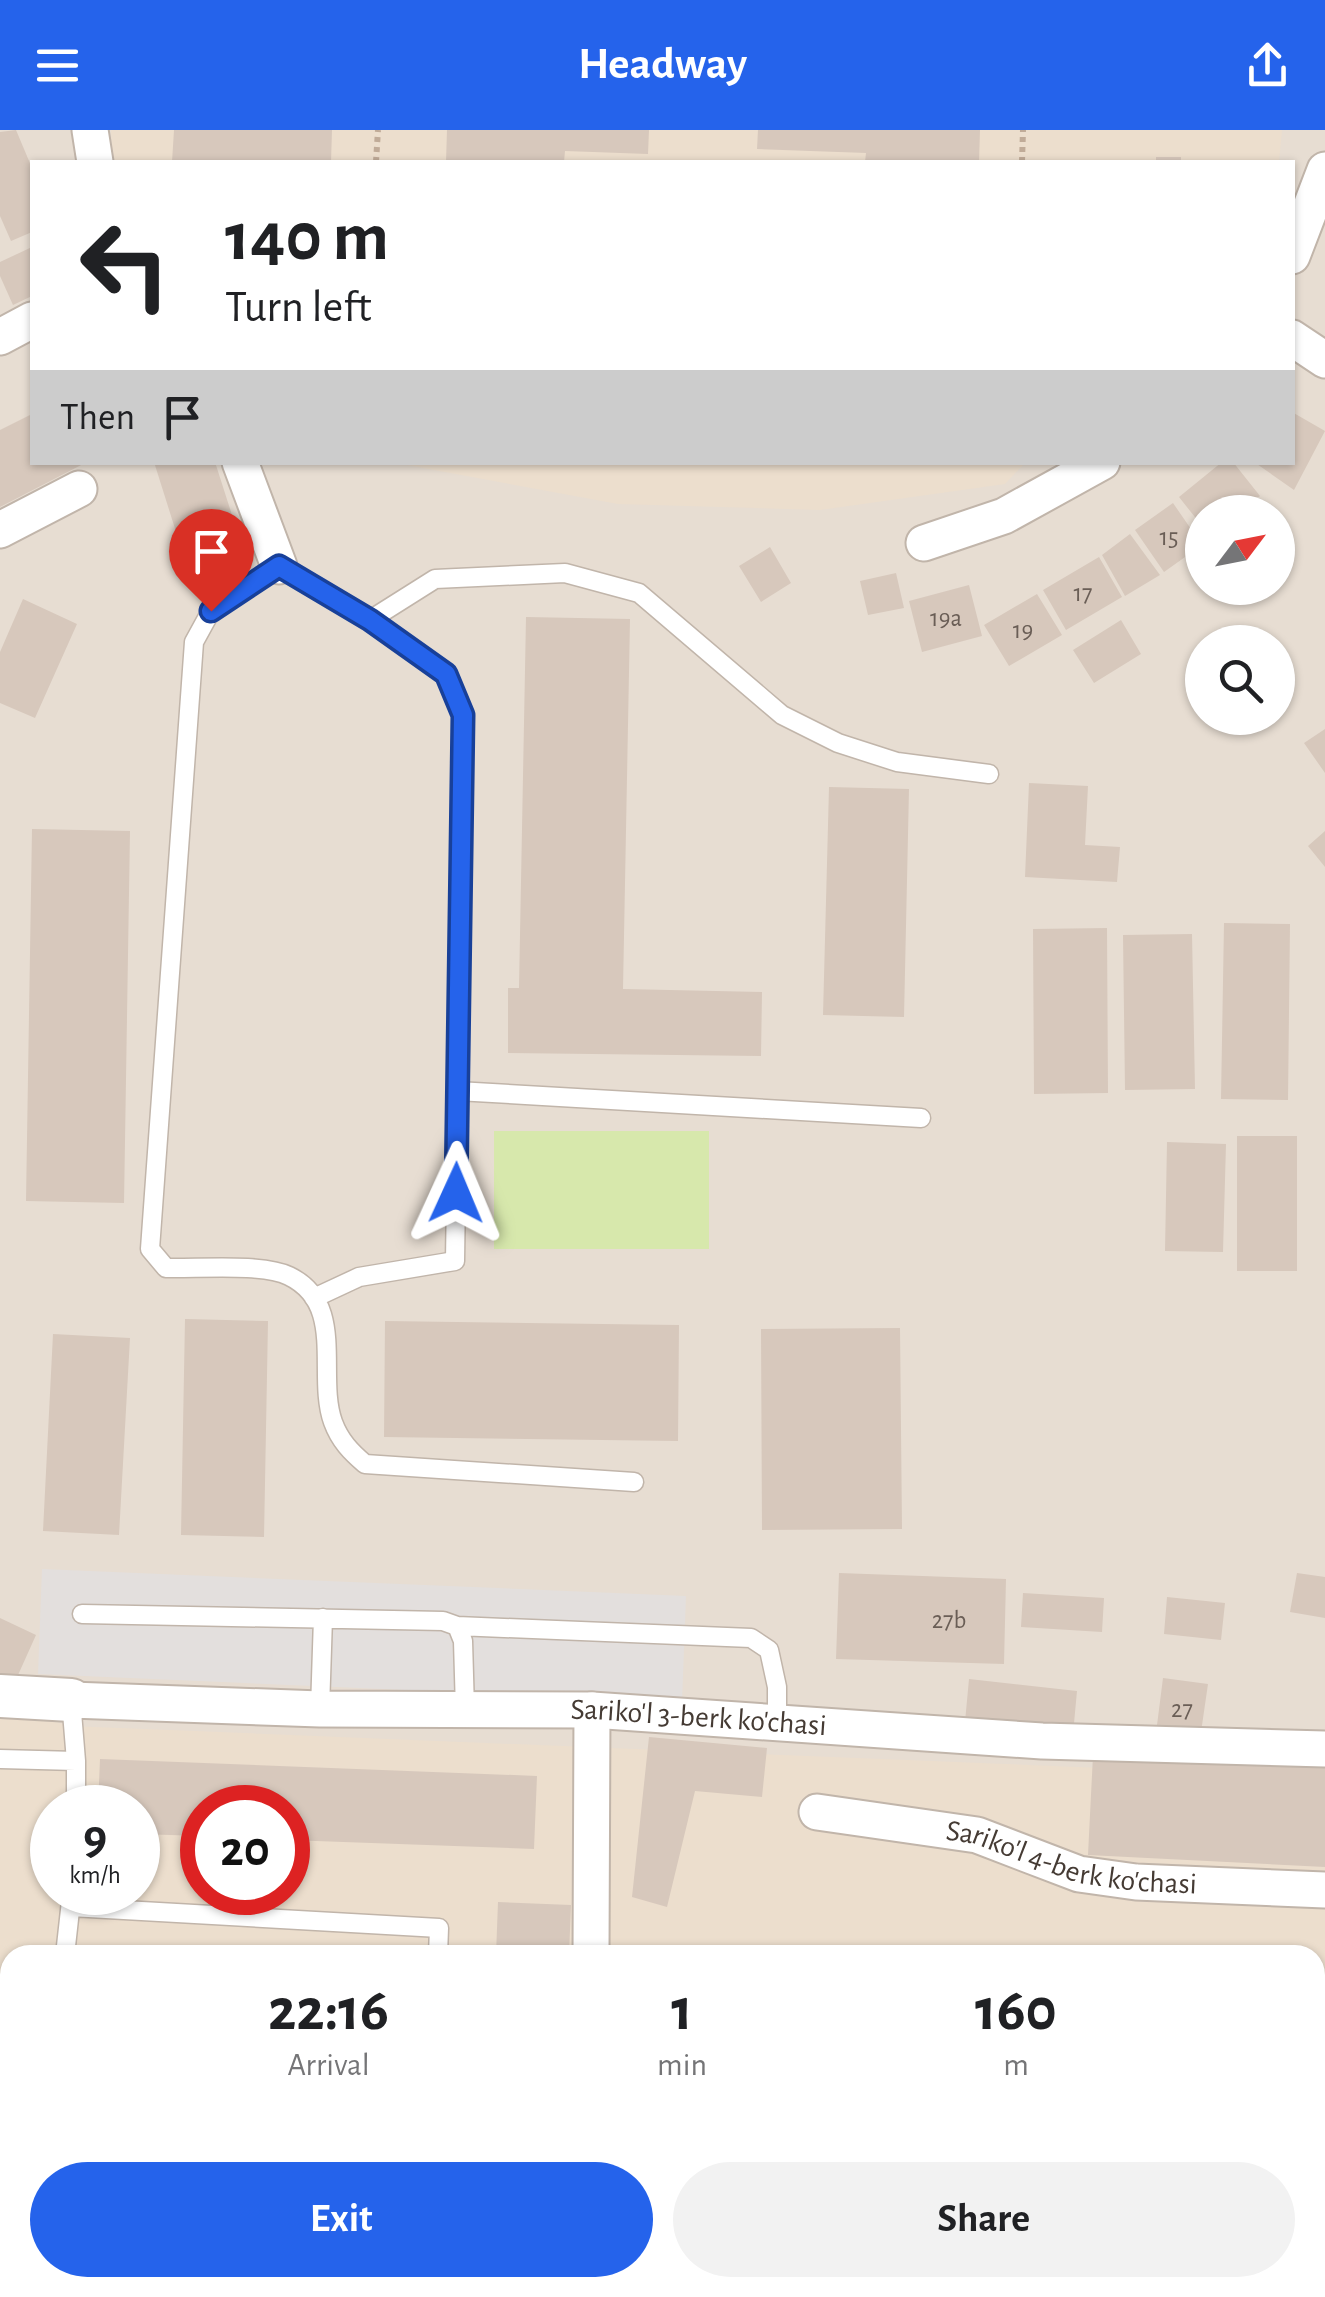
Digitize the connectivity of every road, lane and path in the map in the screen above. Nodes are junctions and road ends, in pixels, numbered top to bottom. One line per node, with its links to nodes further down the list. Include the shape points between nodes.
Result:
1 (90, 130): 4 (street)
2 (378, 130): 5 (path)
3 (1022, 130): 6 (path)
4 (95, 160)
5 (376, 160)
6 (1022, 160)
7 (1325, 170): 8 (street)
8 (1295, 248)
9 (30, 321): 10 (street)
10 (0, 338)
11 (1295, 340): 12 (street)
12 (1325, 360)
13 (241, 465): 18 (street)
14 (1097, 465): 17 (street, via 1004,516)
15 (79, 489): 16 (street)
16 (0, 530)
17 (924, 543)
18 (279, 566): 19 (lane); 23 (lane, via 211,611 194,642 150,1249 166,1268 288,1275)
19 (370, 620): 20 (lane, via 435,579 565,573 640,594 782,714 838,743 896,762); 21 (lane, via 446,674 463,715)
20 (989, 774)
21 (457, 1091): 22 (lane); 23 (lane, via 455,1262 359,1277)
22 (920, 1118)
23 (314, 1298): 24 (lane, via 326,1328 332,1419 346,1448 366,1464)
24 (634, 1482)
25 (82, 1614): 26 (lane)
26 (324, 1618): 27 (lane); 30 (lane)
27 (457, 1626): 31 (lane); 33 (lane, via 750,1638 769,1650)
28 (0, 1696): 29 (street)
29 (71, 1700): 30 (street, Sariko'l 3-berk ko'chasi); 36 (lane)
30 (320, 1710): 31 (street, Sariko'l 3-berk ko'chasi)
31 (465, 1710): 32 (street, Sariko'l 3-berk ko'chasi)
32 (592, 1710): 33 (street, Sariko'l 3-berk ko'chasi); 44 (street)
33 (777, 1724): 34 (street, Sariko'l 3-berk ko'chasi)
34 (1325, 1749)
35 (0, 1758): 36 (lane)
36 (76, 1760): 37 (lane)
37 (76, 1785)
38 (817, 1812): 39 (street, Sariko'l 4-berk ko'chasi, via 977,1835 1079,1874)
39 (1325, 1890)
40 (160, 1907): 43 (lane, via 439,1928)
41 (70, 1915): 42 (lane)
42 (66, 1945)
43 (438, 1945)
44 (591, 1945)

